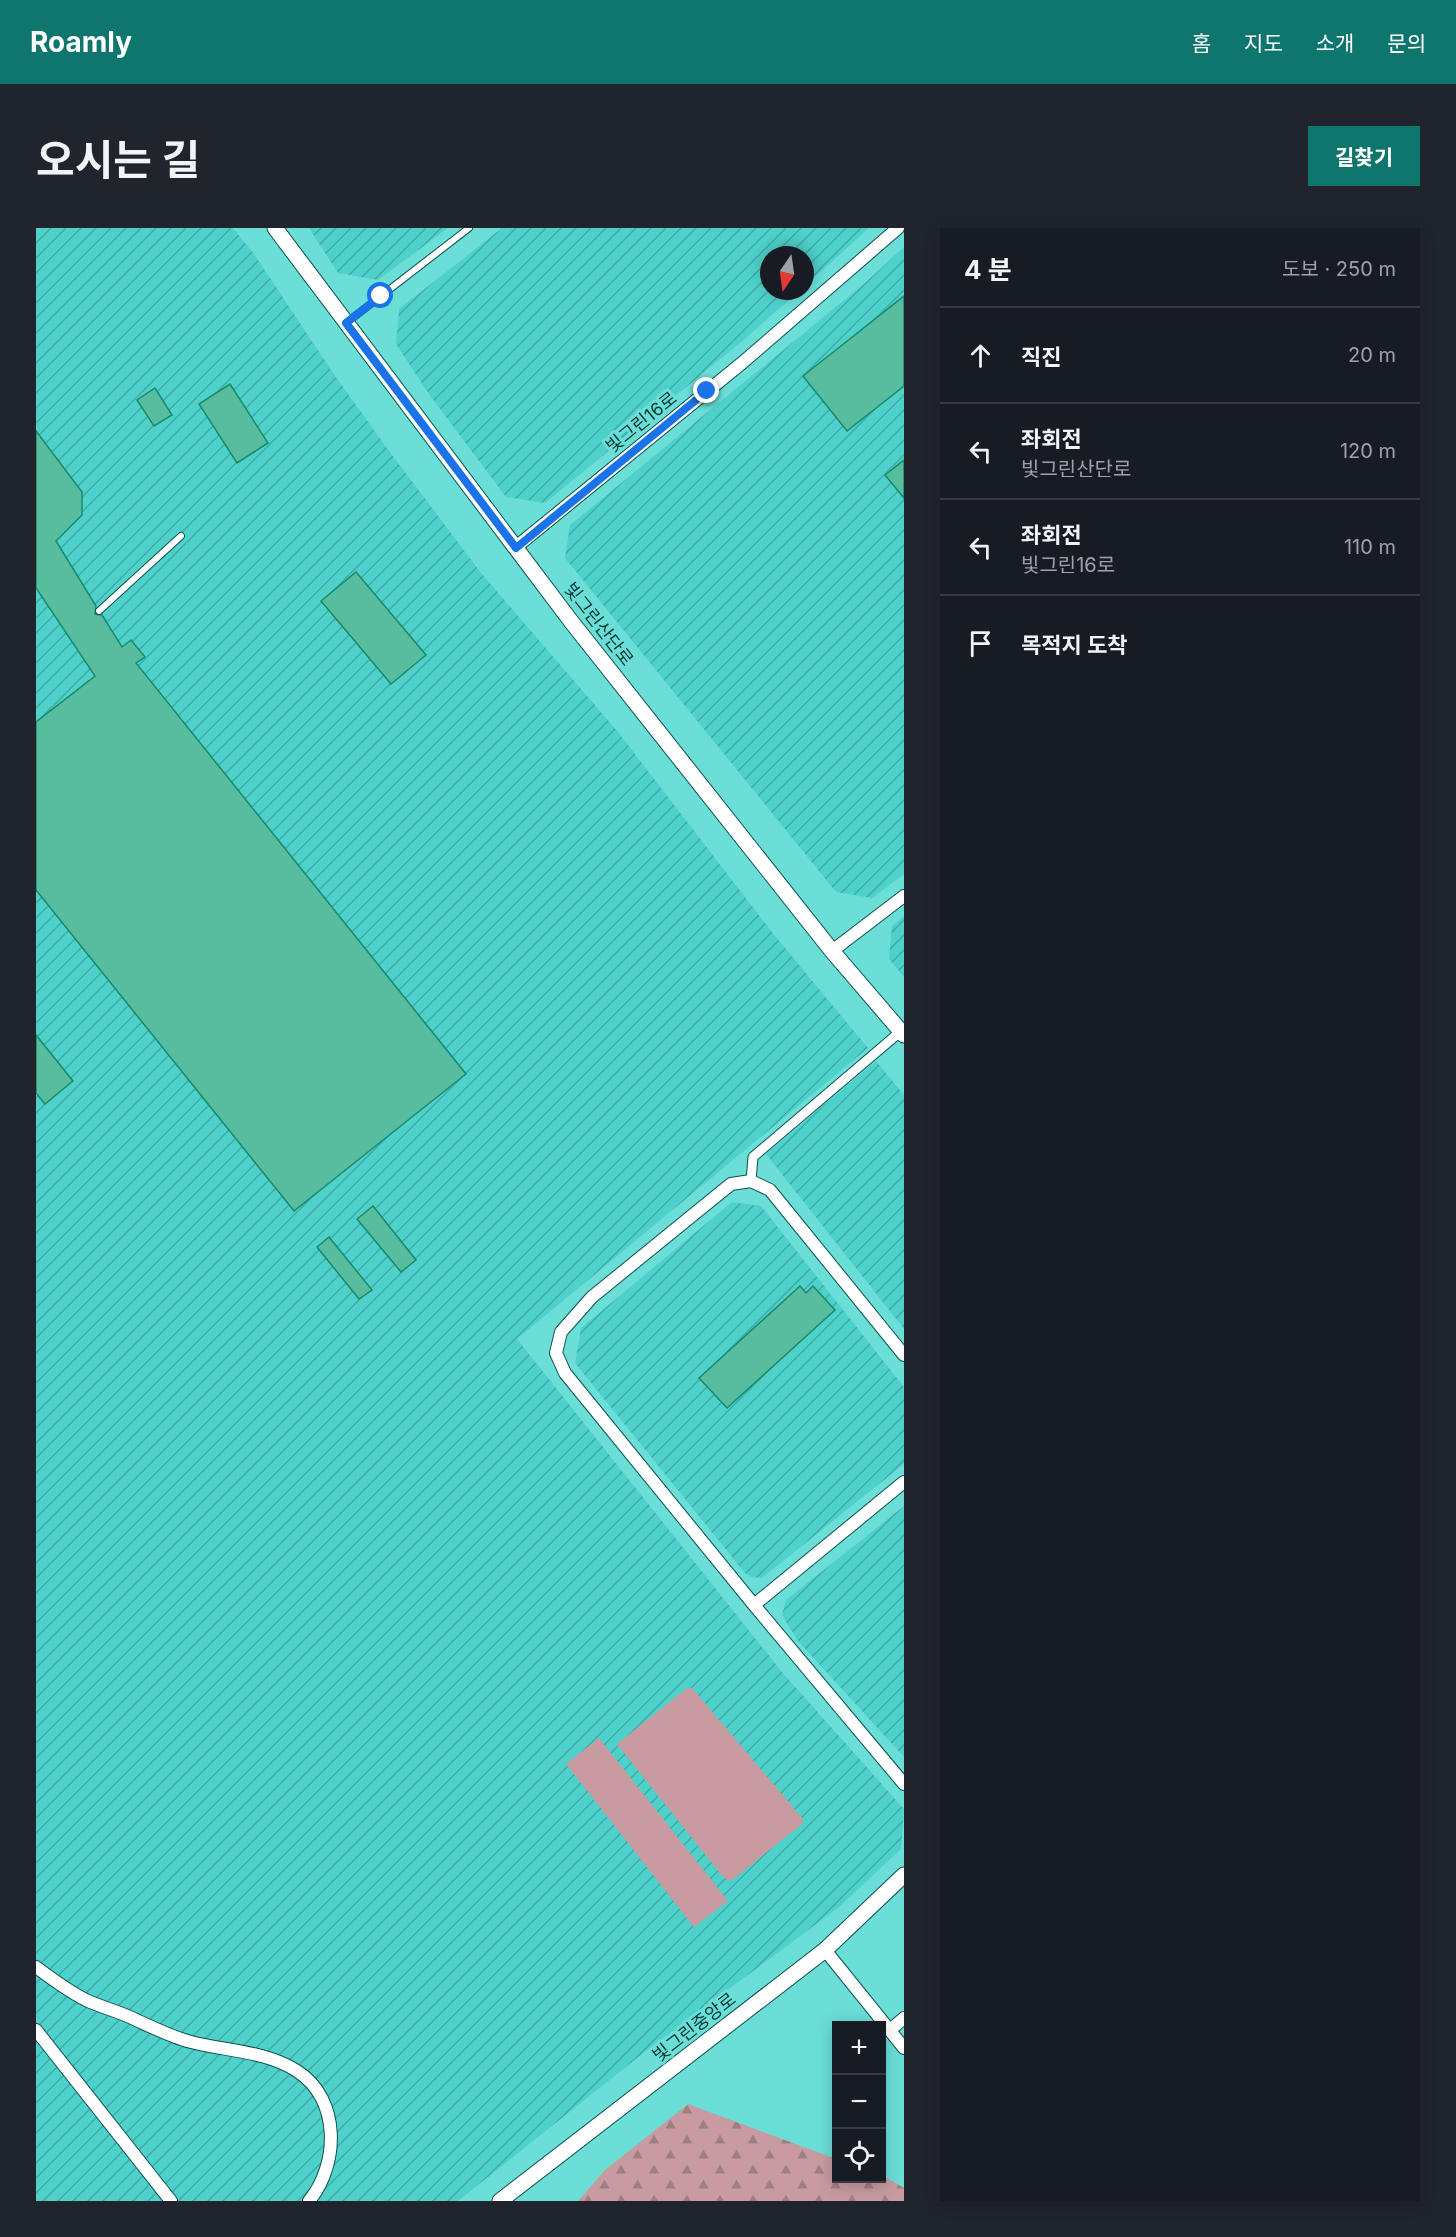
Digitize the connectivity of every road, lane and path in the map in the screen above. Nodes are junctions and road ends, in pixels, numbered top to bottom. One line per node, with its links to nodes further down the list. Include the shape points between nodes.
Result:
1 (275, 228): 4 (street, 빛그린산단로)
2 (469, 228): 4 (lane)
3 (898, 228): 6 (street, 빛그린16로, via 742,363)
4 (346, 323): 6 (street, 빛그린산단로)
5 (181, 536): 7 (lane)
6 (516, 548): 9 (street, 빛그린산단로)
7 (99, 611)
8 (904, 896): 9 (street)
9 (832, 951): 10 (street, 빛그린산단로)
10 (902, 1033): 11 (street, via 753,1156)
11 (751, 1181): 12 (street, via 770,1190); 14 (street, via 731,1184 592,1297 561,1332 556,1353 565,1373)
12 (904, 1355)
13 (904, 1482): 14 (street)
14 (753, 1605): 15 (street)
15 (904, 1784)
16 (904, 1875): 17 (street, 빛그린중앙로)
17 (825, 1950): 21 (street); 25 (street, 빛그린중앙로)
18 (36, 1967): 24 (street, via 85,2000 158,2030 191,2042 277,2061 298,2071 318,2094 331,2136 328,2166)
19 (904, 2018): 21 (street)
20 (36, 2030): 23 (street)
21 (890, 2030): 22 (street)
22 (904, 2048)
23 (171, 2201)
24 (309, 2201)
25 (500, 2201)

